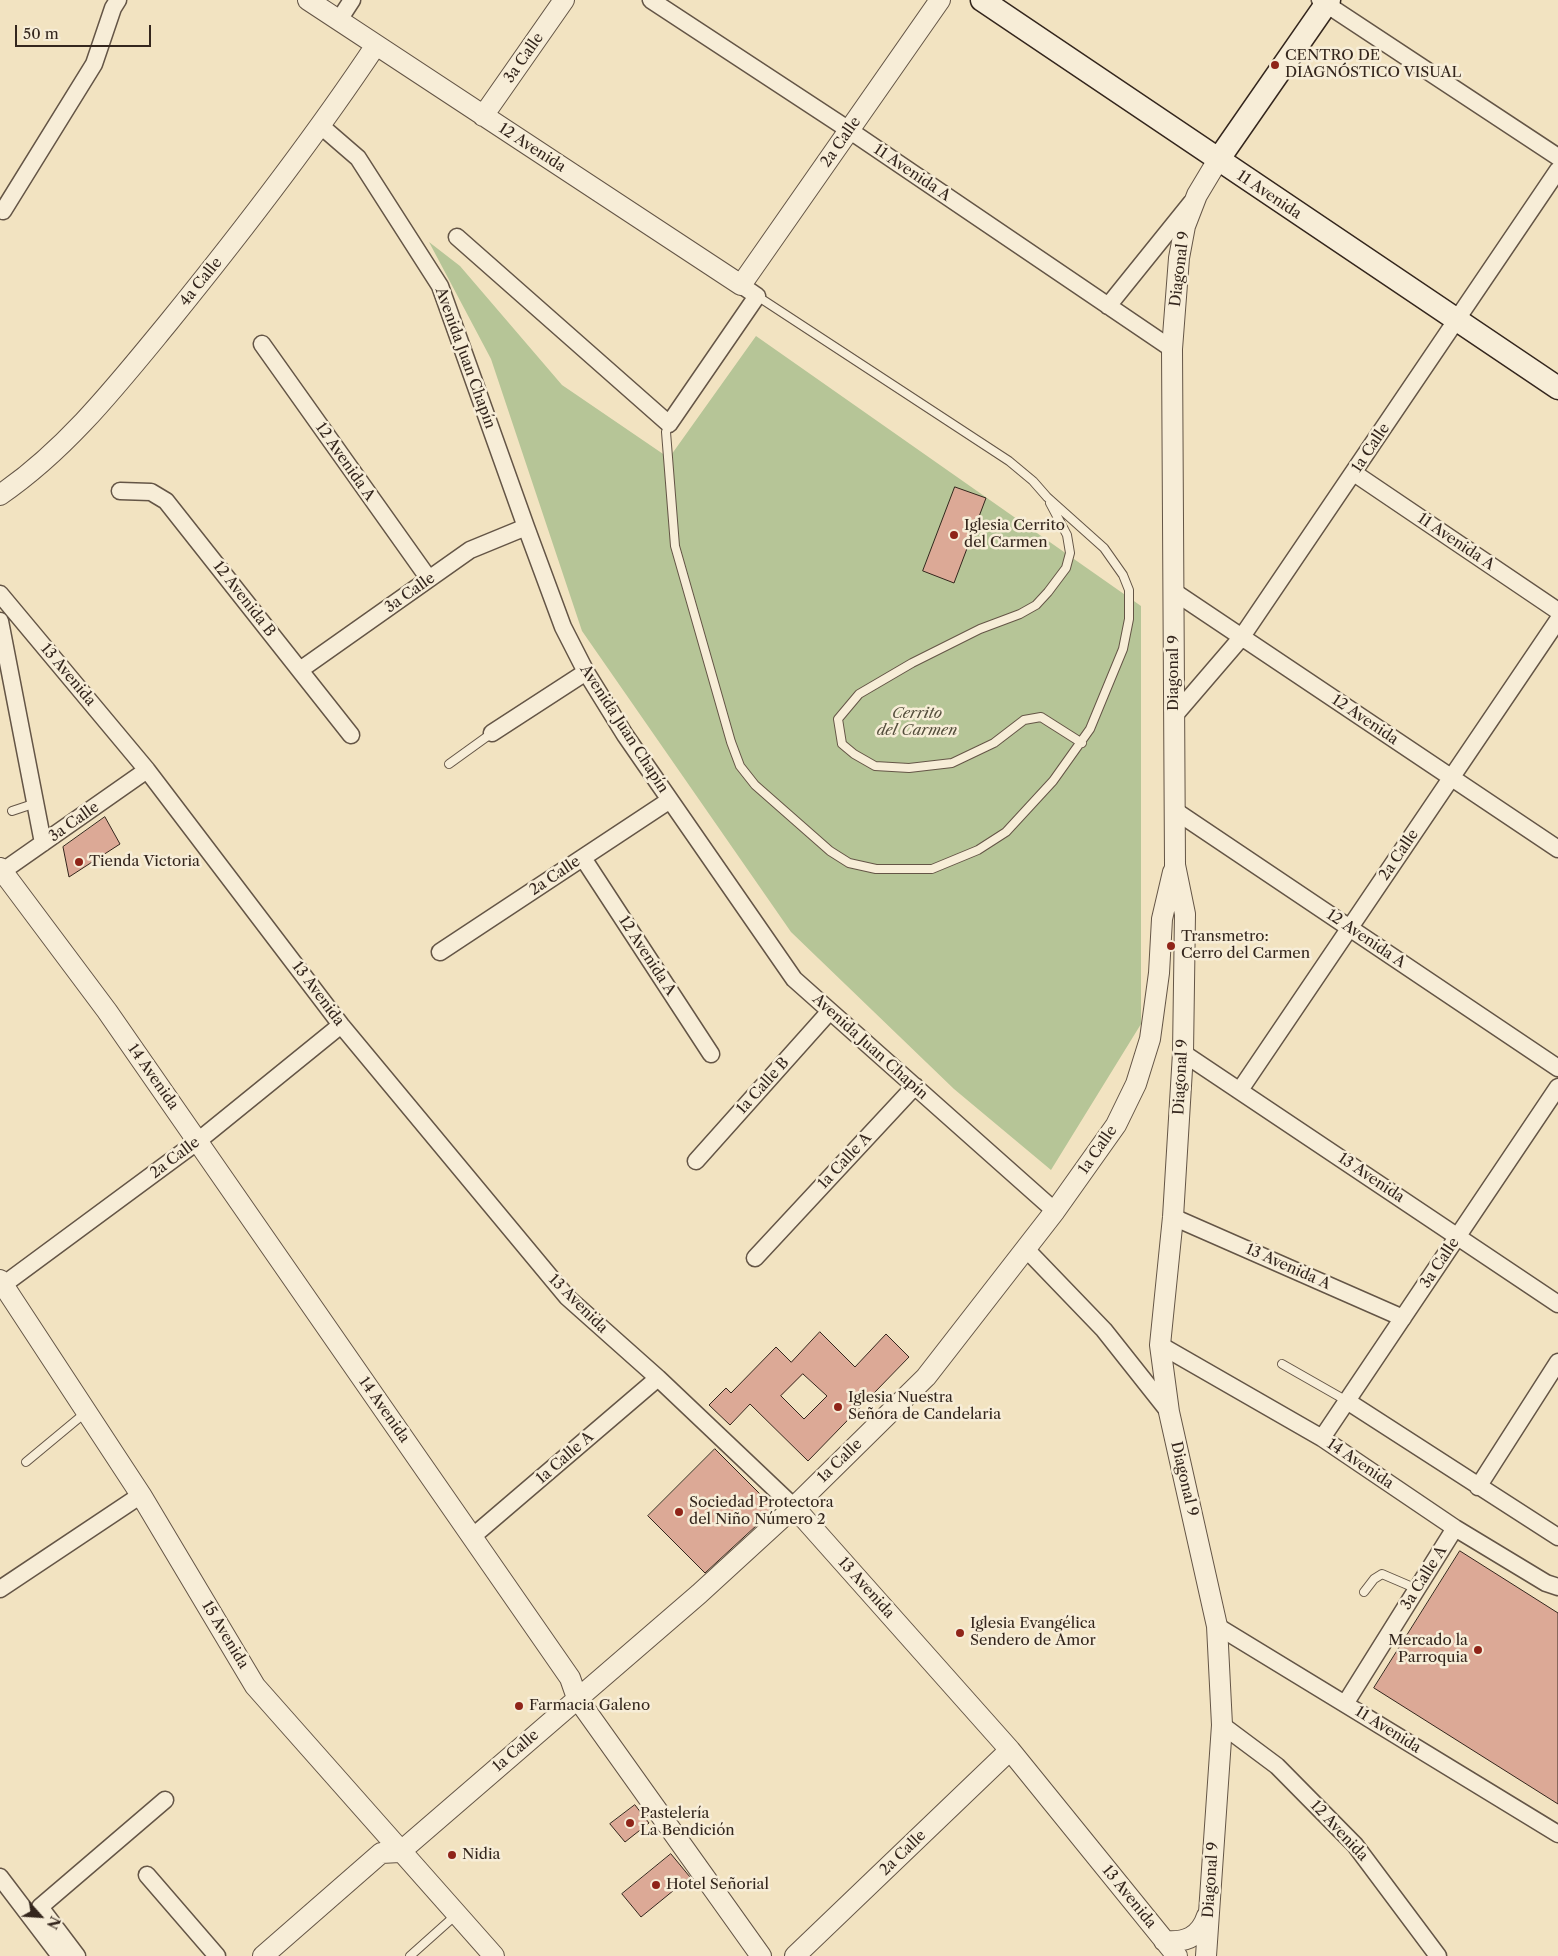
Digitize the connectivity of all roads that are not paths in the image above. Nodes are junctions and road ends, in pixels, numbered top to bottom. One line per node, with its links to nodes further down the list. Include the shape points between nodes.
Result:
1 (118, 0): 18 (street, via 94,64)
2 (308, 0): 9 (street, 12 Avenida)
3 (352, 0): 9 (street)
4 (564, 0): 11 (street, 3a Calle)
5 (650, 0): 13 (street, 11 Avenida A)
6 (940, 0): 13 (street, 2a Calle)
7 (982, 0): 15 (main road, 11 Avenida)
8 (1325, 1): 14 (street); 15 (main road)
9 (339, 20): 10 (street, 12 Avenida)
10 (376, 45): 11 (street, 12 Avenida); 12 (street, 4a Calle)
11 (483, 116): 20 (street, 12 Avenida)
12 (321, 126): 29 (street, 4a Calle, via 206,277 112,391 73,435); 31 (street, Avenida Juan Chapín, via 358,158 440,286)
13 (849, 130): 20 (street, 2a Calle); 21 (street, 11 Avenida A)
14 (1558, 157)
15 (1218, 160): 17 (street); 22 (main road, 11 Avenida)
16 (1558, 170): 22 (street, 1a Calle)
17 (1197, 195): 21 (street); 24 (street, Diagonal 9, via 1185,226 1179,258)
18 (3, 211)
19 (457, 237): 26 (street)
20 (749, 290): 26 (street, 2a Calle); 30 (lane, via 1009,461)
21 (1108, 306): 24 (street, 11 Avenida A)
22 (1457, 320): 25 (main road, 11 Avenida); 27 (street, 1a Calle)
23 (262, 344): 32 (street, 12 Avenida A)
24 (1172, 349): 33 (street, Diagonal 9)
25 (1558, 388)
26 (668, 424): 44 (lane, via 675,546 740,766 755,785 830,851 849,863 876,869 932,870 969,854 1006,832 1053,781)
27 (1354, 473): 35 (street, 11 Avenida A); 38 (street, 1a Calle)
28 (120, 492): 39 (street, 12 Avenida B, via 151,492 166,501)
29 (0, 495)
30 (1046, 497): 44 (lane, via 1104,548 1123,575 1129,590 1129,618 1123,649); 44 (lane, via 1067,535 1070,553 1066,568 1036,605 912,663 859,694 838,719 842,744 875,766 908,768 952,763 994,743 1024,720 1041,717)
31 (526, 527): 32 (street, 3a Calle, via 470,550); 40 (street, Avenida Juan Chapín, via 564,627)
32 (429, 580): 39 (street, 3a Calle)
33 (1173, 591): 38 (street, 12 Avenida); 41 (street, Diagonal 9)
34 (0, 594): 46 (street, 13 Avenida)
35 (1558, 611)
36 (1558, 620): 47 (street, 2a Calle)
37 (0, 621): 49 (street)
38 (1241, 638): 41 (street, 1a Calle); 47 (street, 12 Avenida)
39 (300, 670): 43 (street, 12 Avenida B, via 324,705)
40 (586, 672): 42 (street); 48 (street, Avenida Juan Chapín, via 624,735)
41 (1174, 716): 50 (street, Diagonal 9)
42 (492, 733): 45 (lane)
43 (351, 735)
44 (1082, 743)
45 (448, 764)
46 (147, 770): 52 (street, 3a Calle); 60 (street, 13 Avenida)
47 (1451, 778): 53 (street, 12 Avenida); 57 (street, 2a Calle)
48 (670, 800): 54 (street, 2a Calle); 59 (street, Avenida Juan Chapín, via 794,979)
49 (36, 803): 51 (lane); 52 (street)
50 (1174, 810): 55 (street, Diagonal 9); 57 (street, 12 Avenida A)
51 (12, 811)
52 (43, 843): 56 (street, 3a Calle)
53 (1558, 849)
54 (582, 858): 58 (street, 2a Calle); 62 (street, 12 Avenida A)
55 (1175, 866): 61 (street, Diagonal 9, via 1185,914); 69 (street, 1a Calle, via 1162,919 1150,1039 1136,1084 1116,1125)
56 (1, 871): 67 (street, 14 Avenida, via 107,1011)
57 (1350, 928): 63 (street, 12 Avenida A); 66 (street, 2a Calle)
58 (440, 952)
59 (830, 1011): 64 (street, Avenida Juan Chapín); 68 (street, 1a Calle B)
60 (341, 1025): 67 (street, 2a Calle); 80 (street, 13 Avenida, via 567,1297)
61 (1183, 1053): 66 (street, 13 Avenida); 70 (street, Diagonal 9)
62 (711, 1054)
63 (1558, 1068)
64 (914, 1086): 69 (street, Avenida Juan Chapín); 73 (street, 1a Calle A)
65 (1558, 1087): 71 (street, 3a Calle)
66 (1240, 1090): 71 (street, 13 Avenida)
67 (198, 1141): 74 (street, 2a Calle); 90 (street, 14 Avenida)
68 (696, 1161)
69 (1055, 1211): 72 (street, 1a Calle)
70 (1173, 1217): 76 (street, 13 Avenida A); 77 (street, Diagonal 9)
71 (1458, 1237): 75 (street, 13 Avenida); 76 (street, 3a Calle)
72 (1026, 1249): 83 (street, via 1104,1330); 88 (street, 1a Calle, via 926,1377)
73 (755, 1258)
74 (2, 1283): 82 (street, 15 Avenida)
75 (1558, 1304)
76 (1403, 1318): 81 (street, 3a Calle)
77 (1160, 1345): 83 (street, Diagonal 9); 84 (street, 14 Avenida)
78 (1558, 1362): 86 (street)
79 (1282, 1364): 81 (lane)
80 (658, 1378): 88 (street, 13 Avenida); 90 (street, 1a Calle A)
81 (1347, 1401): 84 (street, 3a Calle); 86 (street)
82 (87, 1412): 85 (lane); 87 (street, 15 Avenida)
83 (1170, 1412): 96 (street, Diagonal 9)
84 (1322, 1438): 89 (street, 14 Avenida)
85 (26, 1462)
86 (1478, 1487): 91 (street)
87 (141, 1495): 94 (street); 103 (street, 15 Avenida, via 255,1686)
88 (794, 1507): 97 (street, 1a Calle, via 699,1594); 100 (street, 13 Avenida)
89 (1455, 1528): 92 (street, 14 Avenida); 93 (street, 3a Calle A)
90 (472, 1537): 97 (street, 14 Avenida, via 570,1678)
91 (1558, 1537)
92 (1558, 1587)
93 (1417, 1589): 95 (lane, via 1382,1574); 98 (street, 3a Calle A)
94 (0, 1590)
95 (1364, 1592)
96 (1217, 1626): 98 (street, 11 Avenida); 99 (street, Diagonal 9)
97 (577, 1698): 103 (street, 1a Calle); 115 (street, 14 Avenida)
98 (1345, 1704): 102 (street, 11 Avenida)
99 (1222, 1725): 106 (street, Diagonal 9); 118 (street, 12 Avenida, via 1277,1766 1355,1845)
100 (1010, 1750): 108 (street, 13 Avenida); 116 (street, 2a Calle)
101 (165, 1800): 110 (street, via 40,1908)
102 (1558, 1834)
103 (400, 1852): 107 (street, 15 Avenida); 112 (street, 1a Calle, via 381,1853)
104 (147, 1875): 111 (street)
105 (3, 1887): 109 (street)
106 (1209, 1908): 108 (street, via 1204,1924 1194,1936); 117 (street, Diagonal 9)
107 (457, 1914): 113 (lane); 114 (street, 15 Avenida)
108 (1171, 1948)
109 (60, 1956)
110 (77, 1956)
111 (217, 1956)
112 (263, 1956)
113 (410, 1956)
114 (494, 1956)
115 (761, 1956)
116 (796, 1956)
117 (1206, 1956)
118 (1438, 1956)

